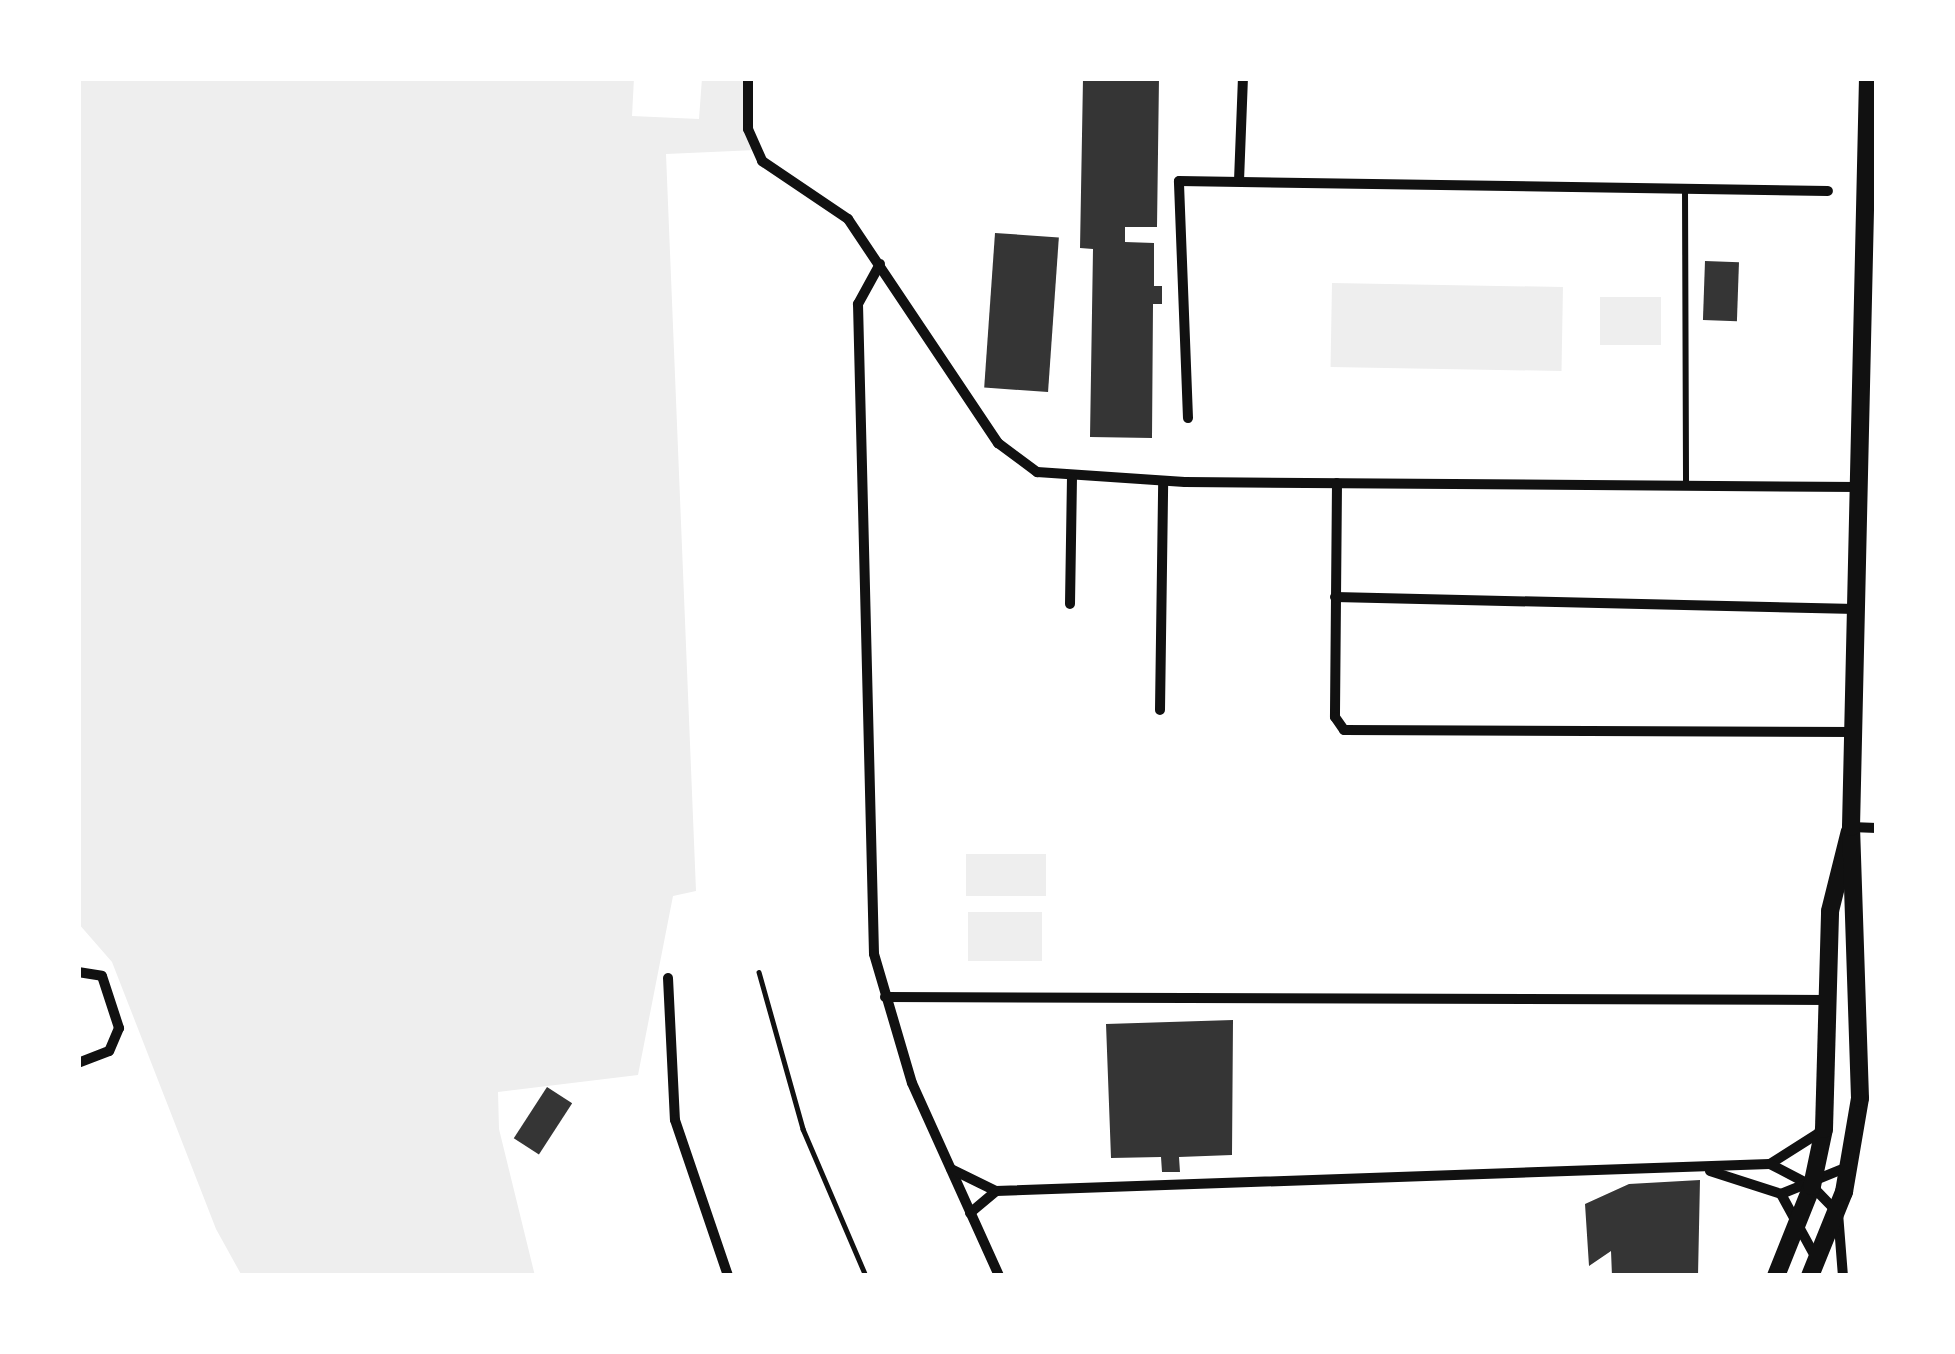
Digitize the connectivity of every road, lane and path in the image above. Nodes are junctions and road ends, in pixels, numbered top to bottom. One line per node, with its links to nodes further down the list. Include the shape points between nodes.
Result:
1 (748, 78): 8 (street, via 748,129 762,161 842,213)
2 (1243, 78): 4 (street)
3 (1868, 78): 7 (main road)
4 (1239, 181): 5 (street); 9 (street, via 1179,181)
5 (1685, 189): 6 (street); 13 (lane)
6 (1828, 191)
7 (1871, 193): 14 (main road)
8 (880, 264): 10 (street, via 998,443 1027,468); 25 (street, via 858,304 874,800 868,842)
9 (1188, 418)
10 (1072, 479): 11 (street); 16 (street)
11 (1163, 481): 12 (street); 18 (street)
12 (1337, 483): 13 (street); 15 (street)
13 (1686, 485): 14 (street)
14 (1859, 487): 17 (main road)
15 (1336, 597): 17 (street); 19 (street, via 1340,728)
16 (1070, 604)
17 (1856, 609): 19 (main road)
18 (1160, 710)
19 (1855, 732): 20 (main road)
20 (1852, 826): 21 (street); 26 (main road, via 1831,896); 30 (main road, via 1862,1023)
21 (1877, 828)
22 (759, 972): 41 (path, via 803,1129)
23 (78, 973): 27 (street, via 102,976 118,1028 109,1051)
24 (668, 978): 40 (street, via 675,1120)
25 (885, 998): 26 (street); 31 (street)
26 (1829, 1000): 28 (main road)
27 (78, 1063)
28 (1825, 1129): 29 (street); 33 (main road)
29 (1770, 1164): 32 (street); 33 (street)
30 (1851, 1166): 33 (street); 36 (main road)
31 (951, 1169): 34 (street); 37 (street)
32 (1707, 1170): 34 (street); 35 (street)
33 (1812, 1186): 35 (street); 36 (street); 38 (main road)
34 (996, 1191): 37 (street)
35 (1781, 1194): 38 (street)
36 (1838, 1213): 39 (main road); 44 (street)
37 (970, 1214): 42 (street)
38 (1801, 1219): 39 (street); 43 (main road)
39 (1815, 1271)
40 (728, 1276)
41 (866, 1276)
42 (999, 1276)
43 (1776, 1276)
44 (1843, 1276)

